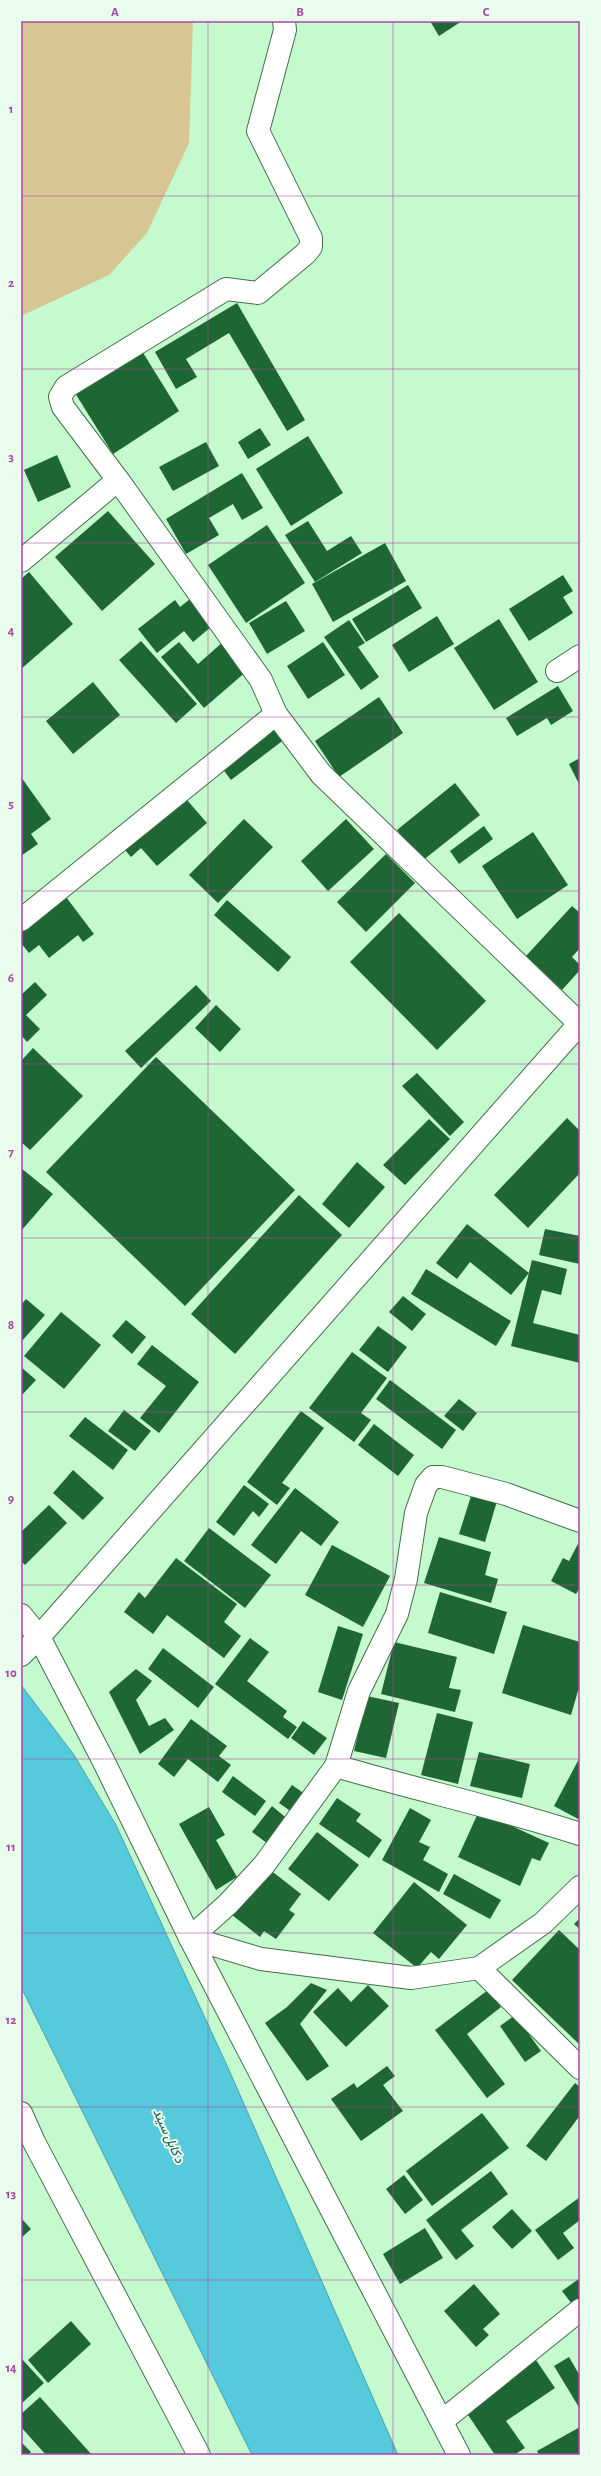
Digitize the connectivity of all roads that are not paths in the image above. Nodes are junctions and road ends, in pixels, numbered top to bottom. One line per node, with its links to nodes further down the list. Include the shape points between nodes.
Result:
1 (284, 21): 2 (street, via 285,30 258,131 311,238 311,247 258,293 226,289 66,387 60,397 63,407)
2 (118, 480): 3 (street); 6 (street, via 261,680)
3 (21, 561)
4 (580, 656): 5 (street)
5 (557, 671)
6 (276, 714): 7 (street); 8 (street, via 321,774)
7 (21, 920)
8 (580, 1023): 11 (street)
9 (580, 1521): 13 (street, via 506,1494 442,1477 433,1477 426,1485 416,1513 406,1579 397,1614 359,1691)
10 (21, 1615): 11 (street)
11 (39, 1637): 12 (street); 16 (street, via 103,1760)
12 (21, 1655)
13 (336, 1766): 14 (street, via 400,1785 526,1816); 16 (street, via 264,1865 228,1904)
14 (580, 1834)
15 (580, 1887): 17 (street, via 543,1923)
16 (190, 1938): 17 (street, via 261,1959 411,1978); 21 (street)
17 (479, 1968): 18 (street)
18 (580, 2068)
19 (21, 2113): 22 (street)
20 (580, 2310): 21 (street)
21 (442, 2421): 23 (street)
22 (199, 2455)
23 (459, 2455)

